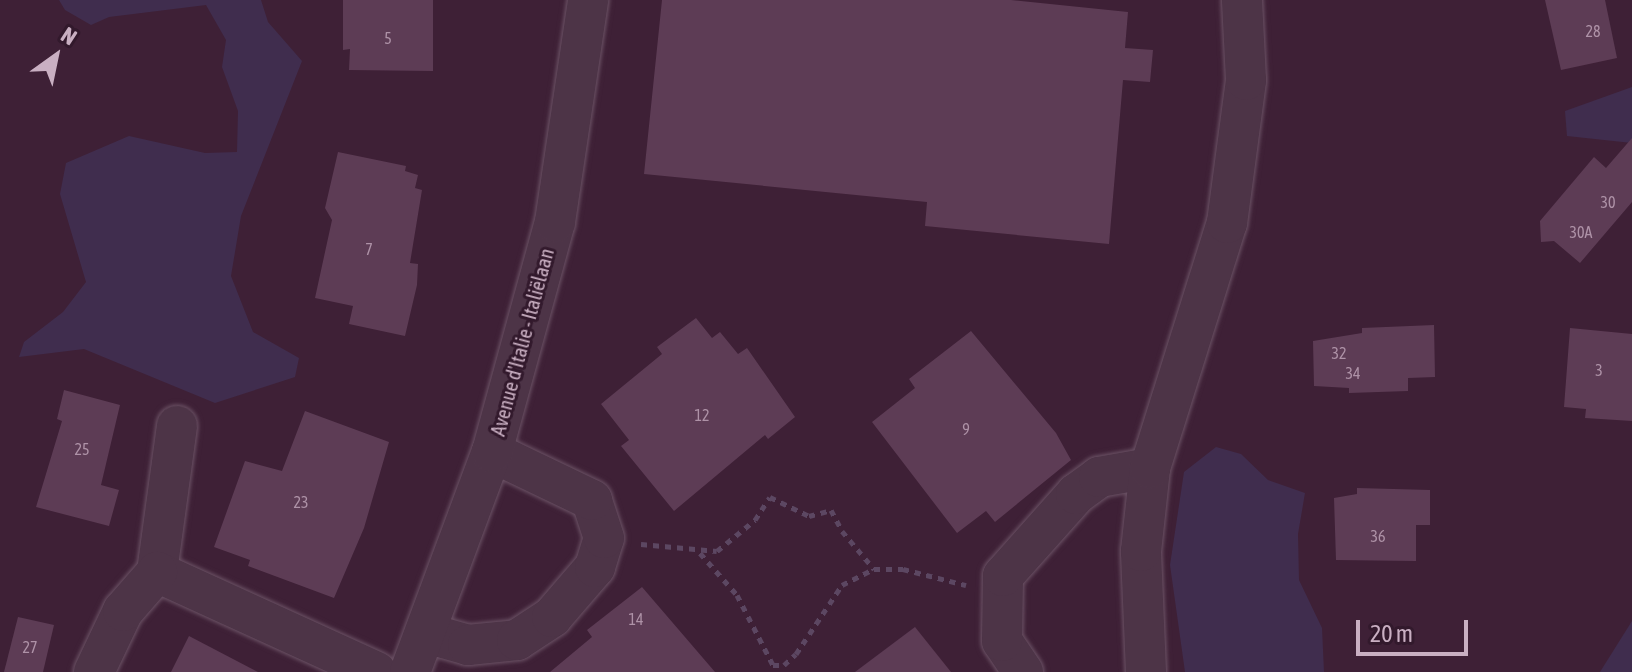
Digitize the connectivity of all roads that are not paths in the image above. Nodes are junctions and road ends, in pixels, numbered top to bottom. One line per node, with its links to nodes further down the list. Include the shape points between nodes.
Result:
1 (588, 0): 4 (street, Avenue d'Italie - Italiëlaan, via 555,222)
2 (1242, 0): 5 (street, via 1246,80 1227,223)
3 (177, 426): 6 (street)
4 (492, 452): 7 (street, Avenue d'Italie - Italiëlaan); 7 (street, via 592,500 604,538 595,567 552,617 517,640 468,645)
5 (1150, 468): 11 (street, via 1099,477 1076,494 1003,576 1002,641); 12 (street, via 1141,551)
6 (157, 572): 8 (street, via 123,611); 9 (street)
7 (426, 633): 10 (street, Avenue d'Italie - Italiëlaan)
8 (94, 672)
9 (376, 672)
10 (410, 672)
11 (1023, 672)
12 (1146, 672)

